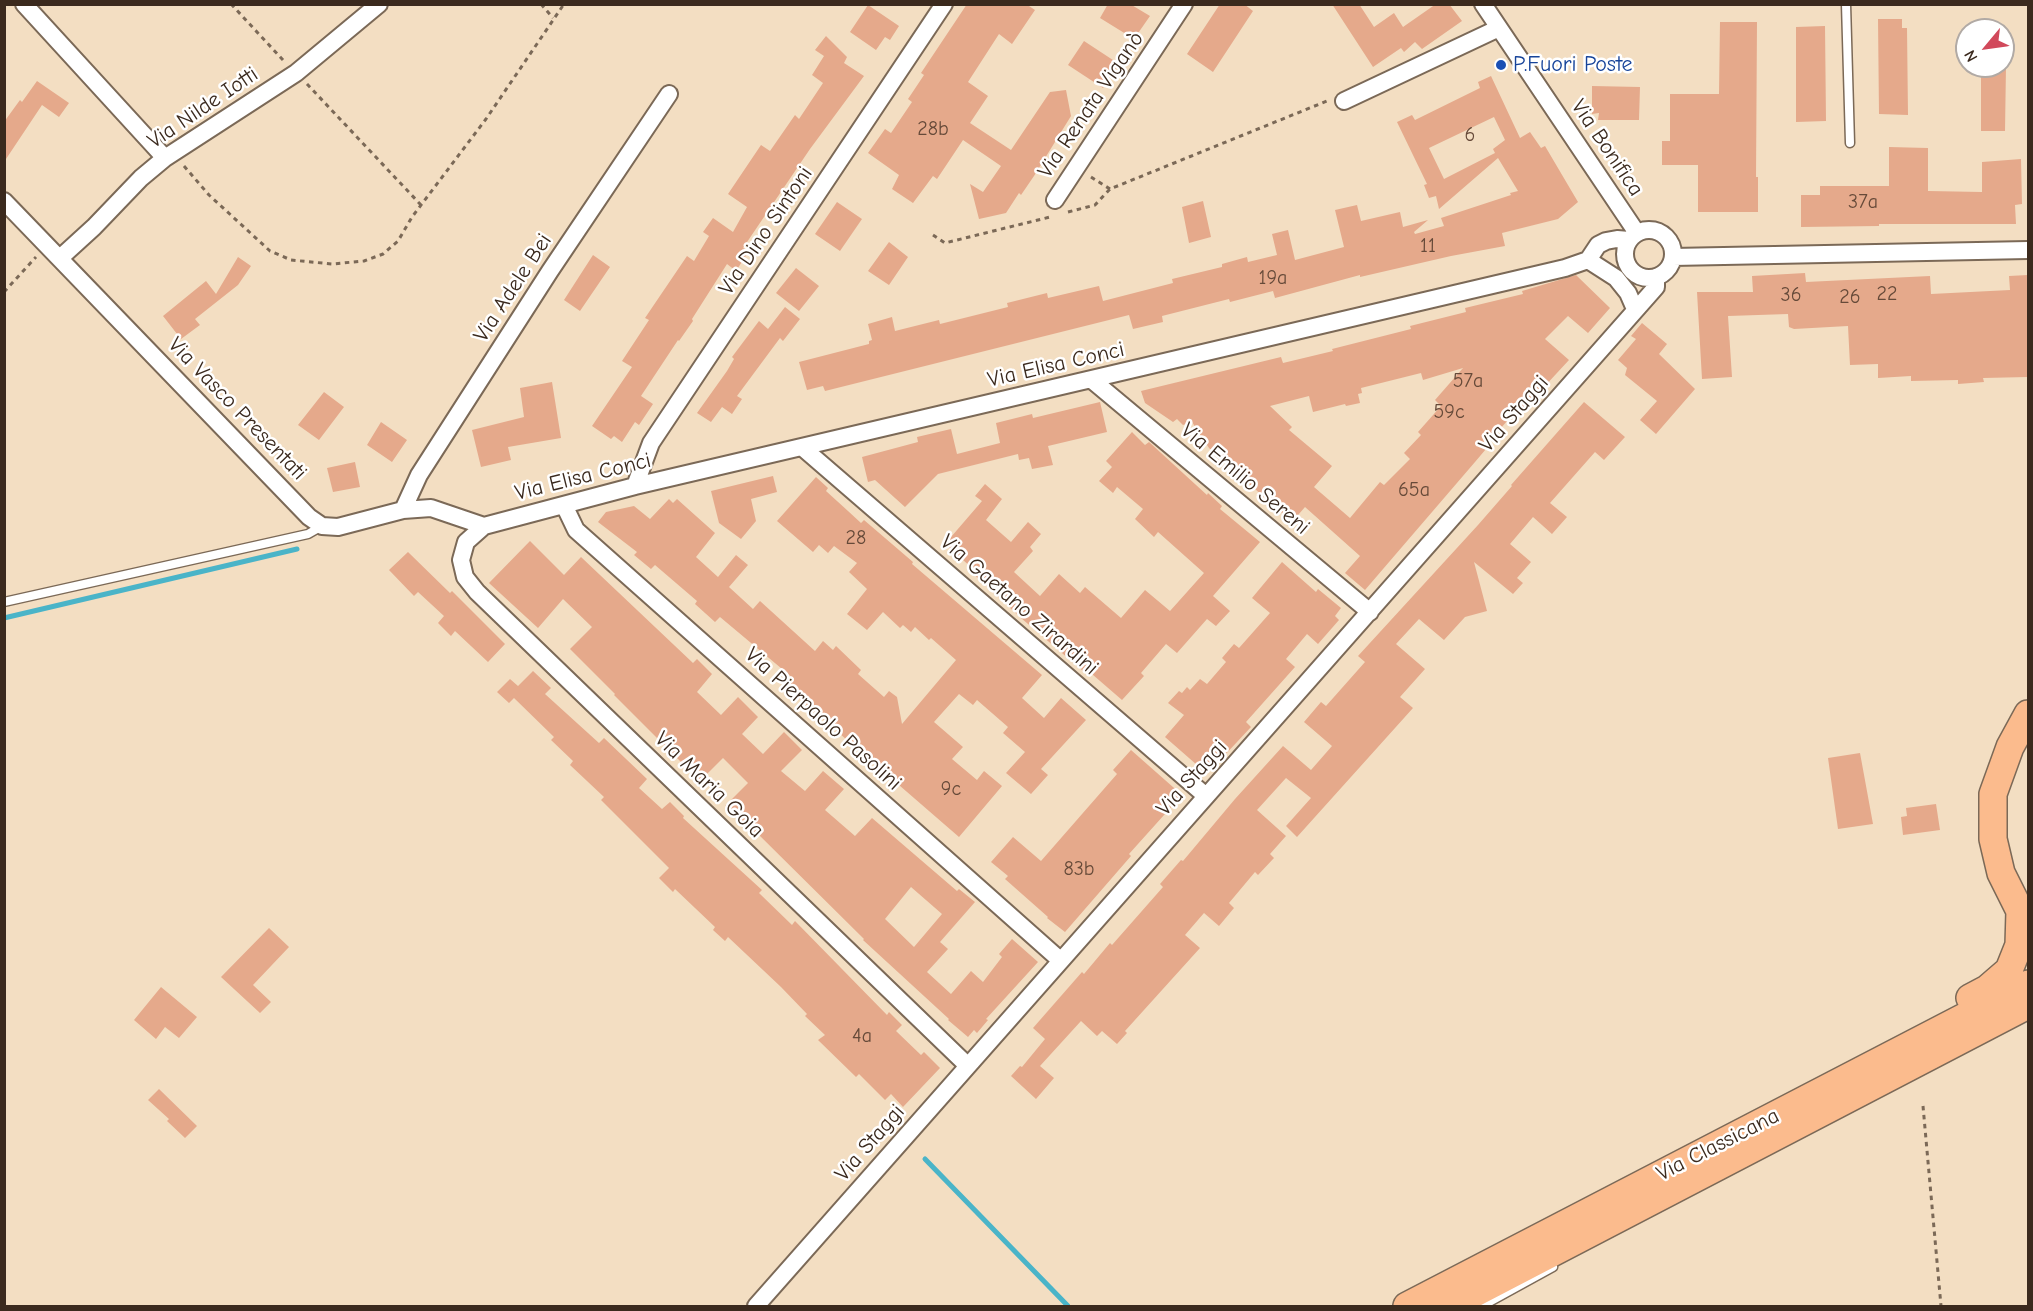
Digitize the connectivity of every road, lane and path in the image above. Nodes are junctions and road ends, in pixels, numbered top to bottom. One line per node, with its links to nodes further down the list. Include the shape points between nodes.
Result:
1 (24, 4): 16 (street)
2 (231, 4): 12 (path)
3 (379, 4): 12 (street, Via Nilde Iotti)
4 (541, 4): 10 (path)
5 (564, 4): 10 (path)
6 (944, 4): 34 (street, Via Dino Sintoni, via 651,443)
7 (1184, 4): 17 (street, Via Renata Viganò)
8 (1483, 4): 11 (street, Via Bonifica)
9 (1846, 4): 15 (lane)
10 (554, 18): 21 (path, via 486,119)
11 (1499, 28): 14 (street); 23 (street, Via Bonifica)
12 (297, 74): 16 (street, Via Nilde Iotti); 21 (path)
13 (669, 94): 36 (street, Via Adele Bei, via 544,280 419,475)
14 (1344, 101): 18 (path, via 1336,97)
15 (1850, 143)
16 (169, 155): 21 (path, via 270,251 291,260 332,264 364,261 383,254 398,241); 27 (street, Via Nilde Iotti)
17 (1076, 168): 18 (path); 19 (street, Via Renata Viganò)
18 (1110, 189): 22 (path, via 1095,205 945,243)
19 (1054, 200)
20 (4, 201): 24 (street, Via Vasco Presentati)
21 (421, 205)
22 (933, 235)
23 (1633, 237): 26 (street, via 1652,230 1666,236); 28 (street, Via Elisa Conci, via 1606,240); 29 (street, via 1626,248 1628,265 1639,276)
24 (47, 245): 27 (street, Via Vasco Presentati); 30 (path)
25 (2028, 250): 26 (street)
26 (1673, 257): 29 (street, via 1668,270)
27 (60, 258): 37 (street, Via Vasco Presentati, via 309,517)
28 (1588, 260): 31 (street, via 1616,278); 32 (street, Via Elisa Conci)
29 (1656, 277): 31 (street, Via Staggi, via 1656,287)
30 (4, 292)
31 (1635, 309): 40 (street, Via Staggi)
32 (1092, 380): 33 (street, Via Elisa Conci); 40 (street, Via Emilio Sereni)
33 (803, 448): 34 (street, Via Elisa Conci); 42 (street, Via Gaetano Zirardini)
34 (635, 486): 35 (street, Via Elisa Conci)
35 (564, 505): 38 (street, Via Elisa Conci); 44 (street, Via Pierpaolo Pasolini, via 576,530)
36 (402, 510): 37 (street, via 338,527); 38 (street, via 431,508)
37 (322, 526): 39 (lane, via 308,534)
38 (484, 526): 47 (street, Via Maria Goia, via 466,542 461,560 465,576 477,592)
39 (4, 602)
40 (1370, 612): 42 (street, Via Staggi)
41 (2028, 714): 43 (highway, via 2010,747 1993,794 1993,839 1998,862)
42 (1206, 796): 44 (street, Via Staggi)
43 (2024, 914): 48 (highway, via 2019,945 2009,970 1987,989 1861,1055)
44 (1060, 960): 47 (street, Via Staggi)
45 (2028, 984): 48 (highway, Via Classicana)
46 (2028, 1005): 53 (highway, Via Classicana, via 1601,1234)
47 (968, 1066): 51 (street, Via Staggi)
48 (1822, 1091): 52 (highway, Via Classicana)
49 (1923, 1106): 55 (path)
50 (1560, 1263): 54 (lane)
51 (756, 1306)
52 (1407, 1306)
53 (1450, 1306)
54 (1482, 1306)
55 (1941, 1306)

